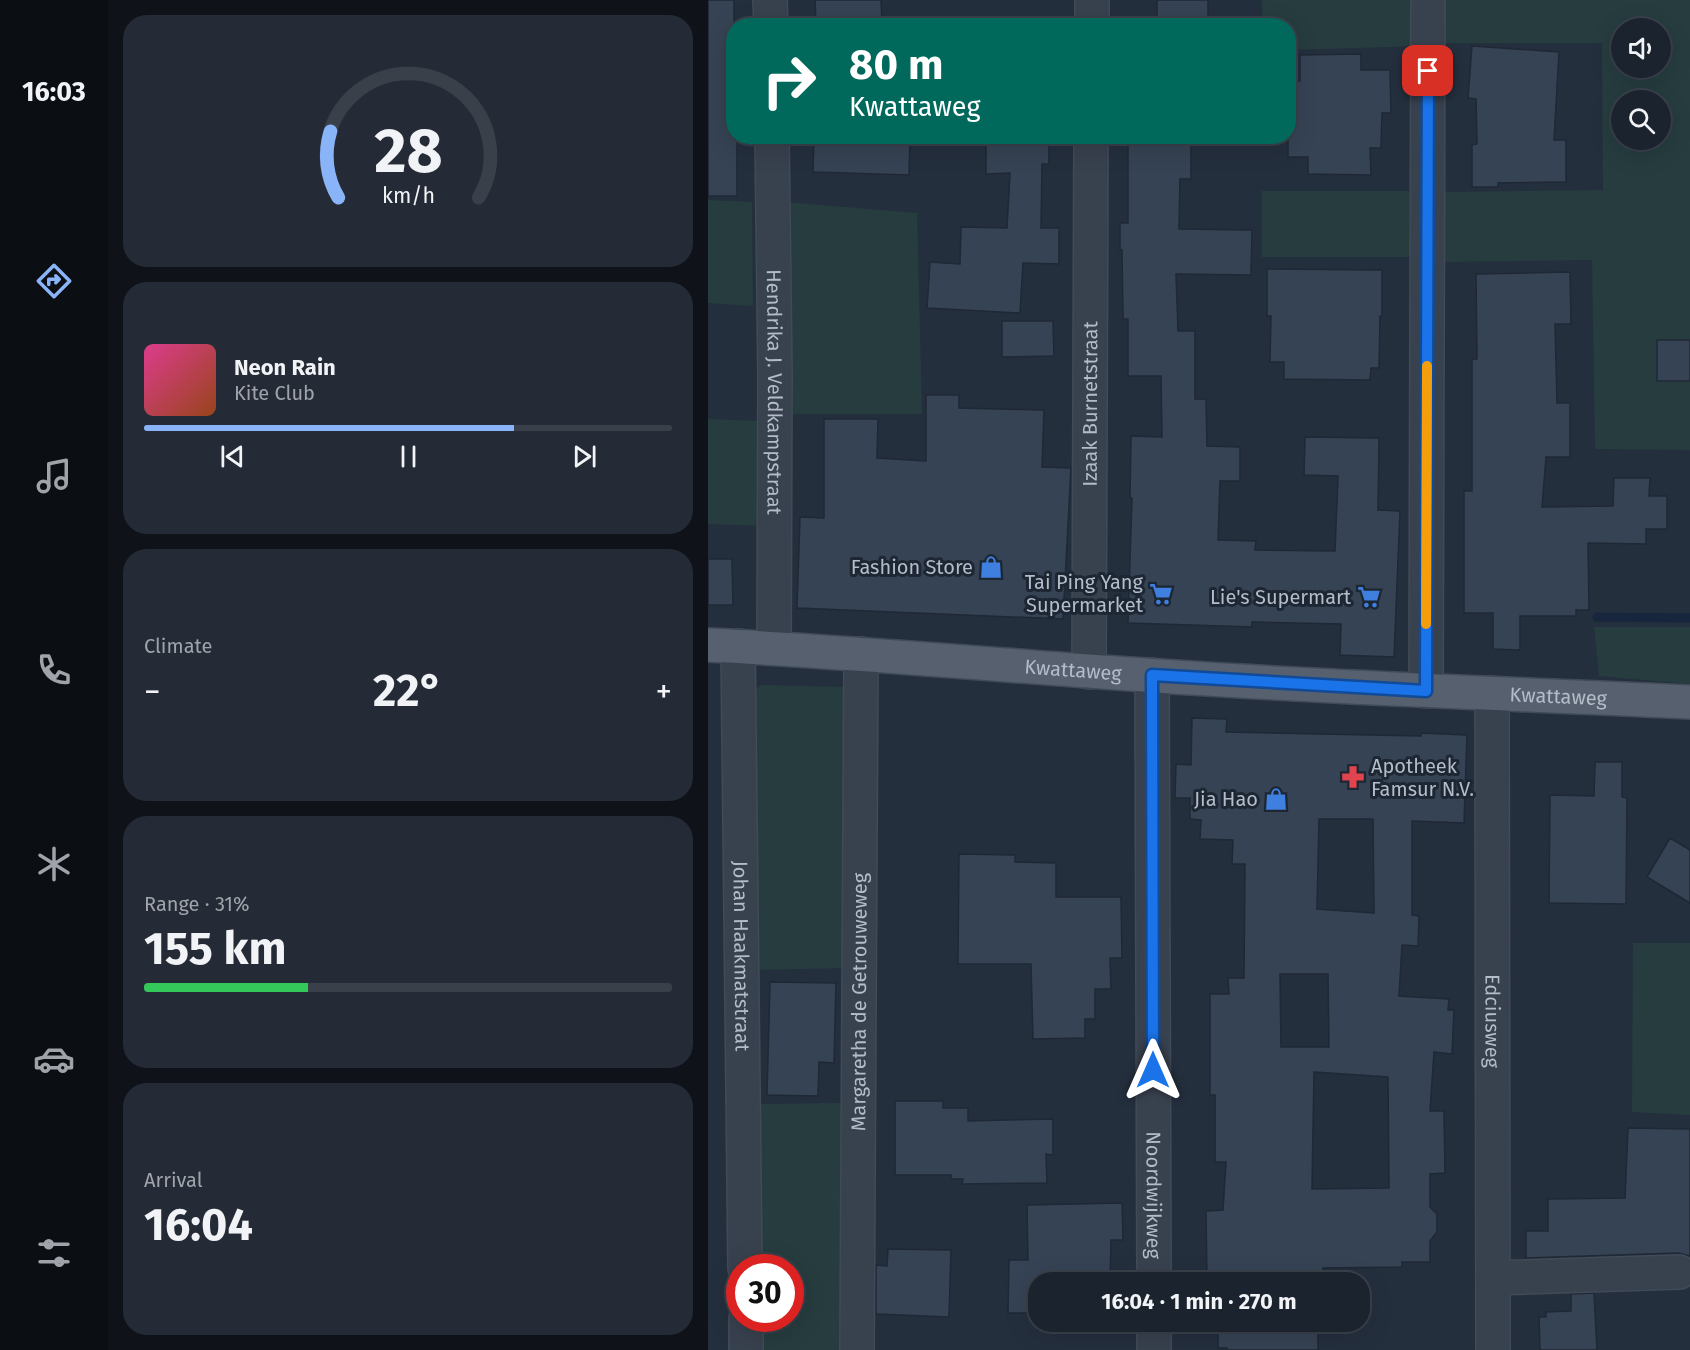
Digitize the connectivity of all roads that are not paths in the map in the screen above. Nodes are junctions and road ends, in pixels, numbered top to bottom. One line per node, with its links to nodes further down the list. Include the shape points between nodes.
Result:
1 (770, 0): 4 (street)
2 (1092, 0): 5 (street)
3 (1428, 0): 13 (street)
4 (771, 18)
5 (1092, 18)
6 (772, 144): 9 (street, Hendrika J. Veldkampstraat)
7 (1091, 144): 11 (street, Izaak Burnetstraat)
8 (723, 645): 9 (main road, Kwattaweg); 16 (street, Johan Haakmatstraat)
9 (774, 647): 10 (main road, Kwattaweg)
10 (861, 654): 11 (main road, Kwattaweg); 23 (street, Margaretha de Getrouweweg)
11 (1089, 672): 12 (main road, Kwattaweg)
12 (1152, 675): 13 (main road, Kwattaweg); 17 (street, Noordwijkweg)
13 (1426, 691): 14 (main road, Kwattaweg)
14 (1492, 693): 15 (main road, Kwattaweg); 19 (street, Edciusweg)
15 (1690, 702)
16 (745, 1254)
17 (1154, 1272)
18 (1679, 1272): 19 (street)
19 (1493, 1278): 25 (street, Edciusweg)
20 (746, 1332): 22 (street)
21 (1154, 1332): 24 (street)
22 (746, 1350)
23 (857, 1350)
24 (1154, 1350)
25 (1494, 1350)

